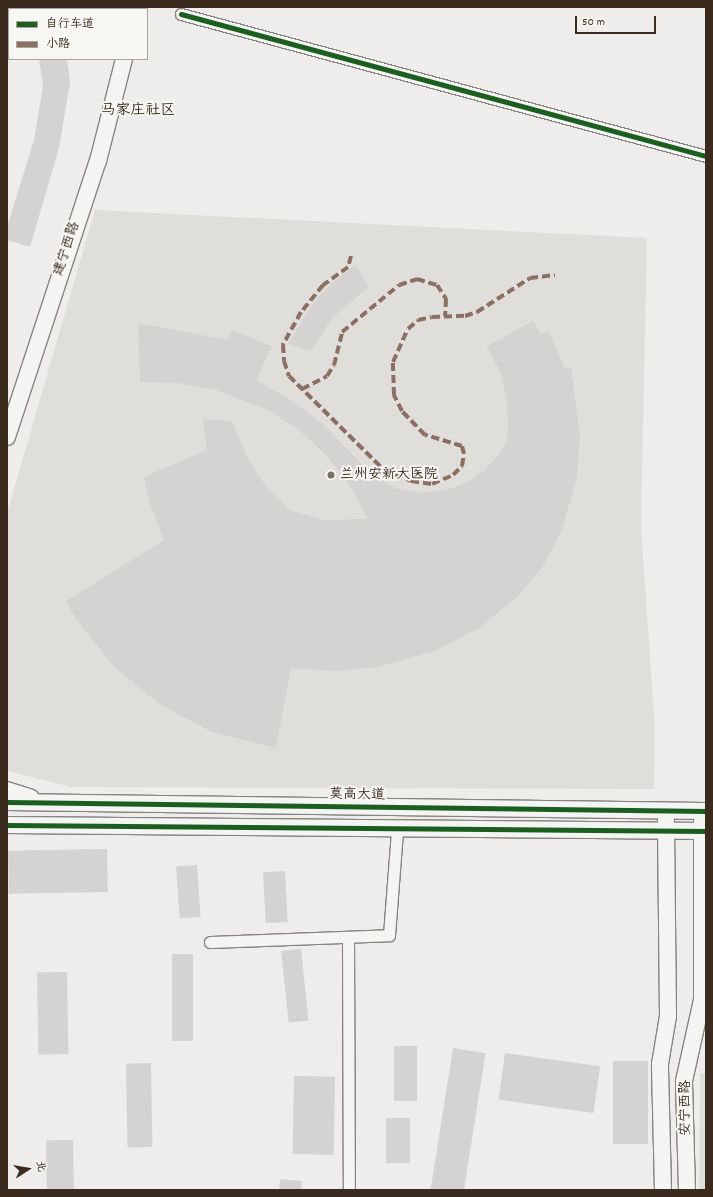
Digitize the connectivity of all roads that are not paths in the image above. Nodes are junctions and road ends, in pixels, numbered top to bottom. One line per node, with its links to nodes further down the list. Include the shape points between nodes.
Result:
1 (181, 14): 3 (street)
2 (124, 60): 4 (main road, 建宁西路, via 98,161)
3 (706, 156)
4 (7, 438)
5 (7, 790): 7 (main road)
6 (7, 802): 7 (main road, 莫高大道)
7 (42, 802): 9 (main road, 莫高大道)
8 (705, 809): 9 (main road, 莫高大道); 13 (main road, 安宁西路)
9 (666, 811): 12 (main road, 安宁西路)
10 (7, 825): 11 (main road)
11 (397, 830): 12 (main road); 14 (street, via 389,935)
12 (667, 831): 13 (main road); 17 (main road, 安宁西路, via 668,1016 660,1064)
13 (704, 831): 18 (main road, 安宁西路, via 702,1000 684,1081)
14 (348, 937): 15 (street); 16 (street)
15 (210, 942)
16 (349, 1190)
17 (662, 1190)
18 (687, 1190)

